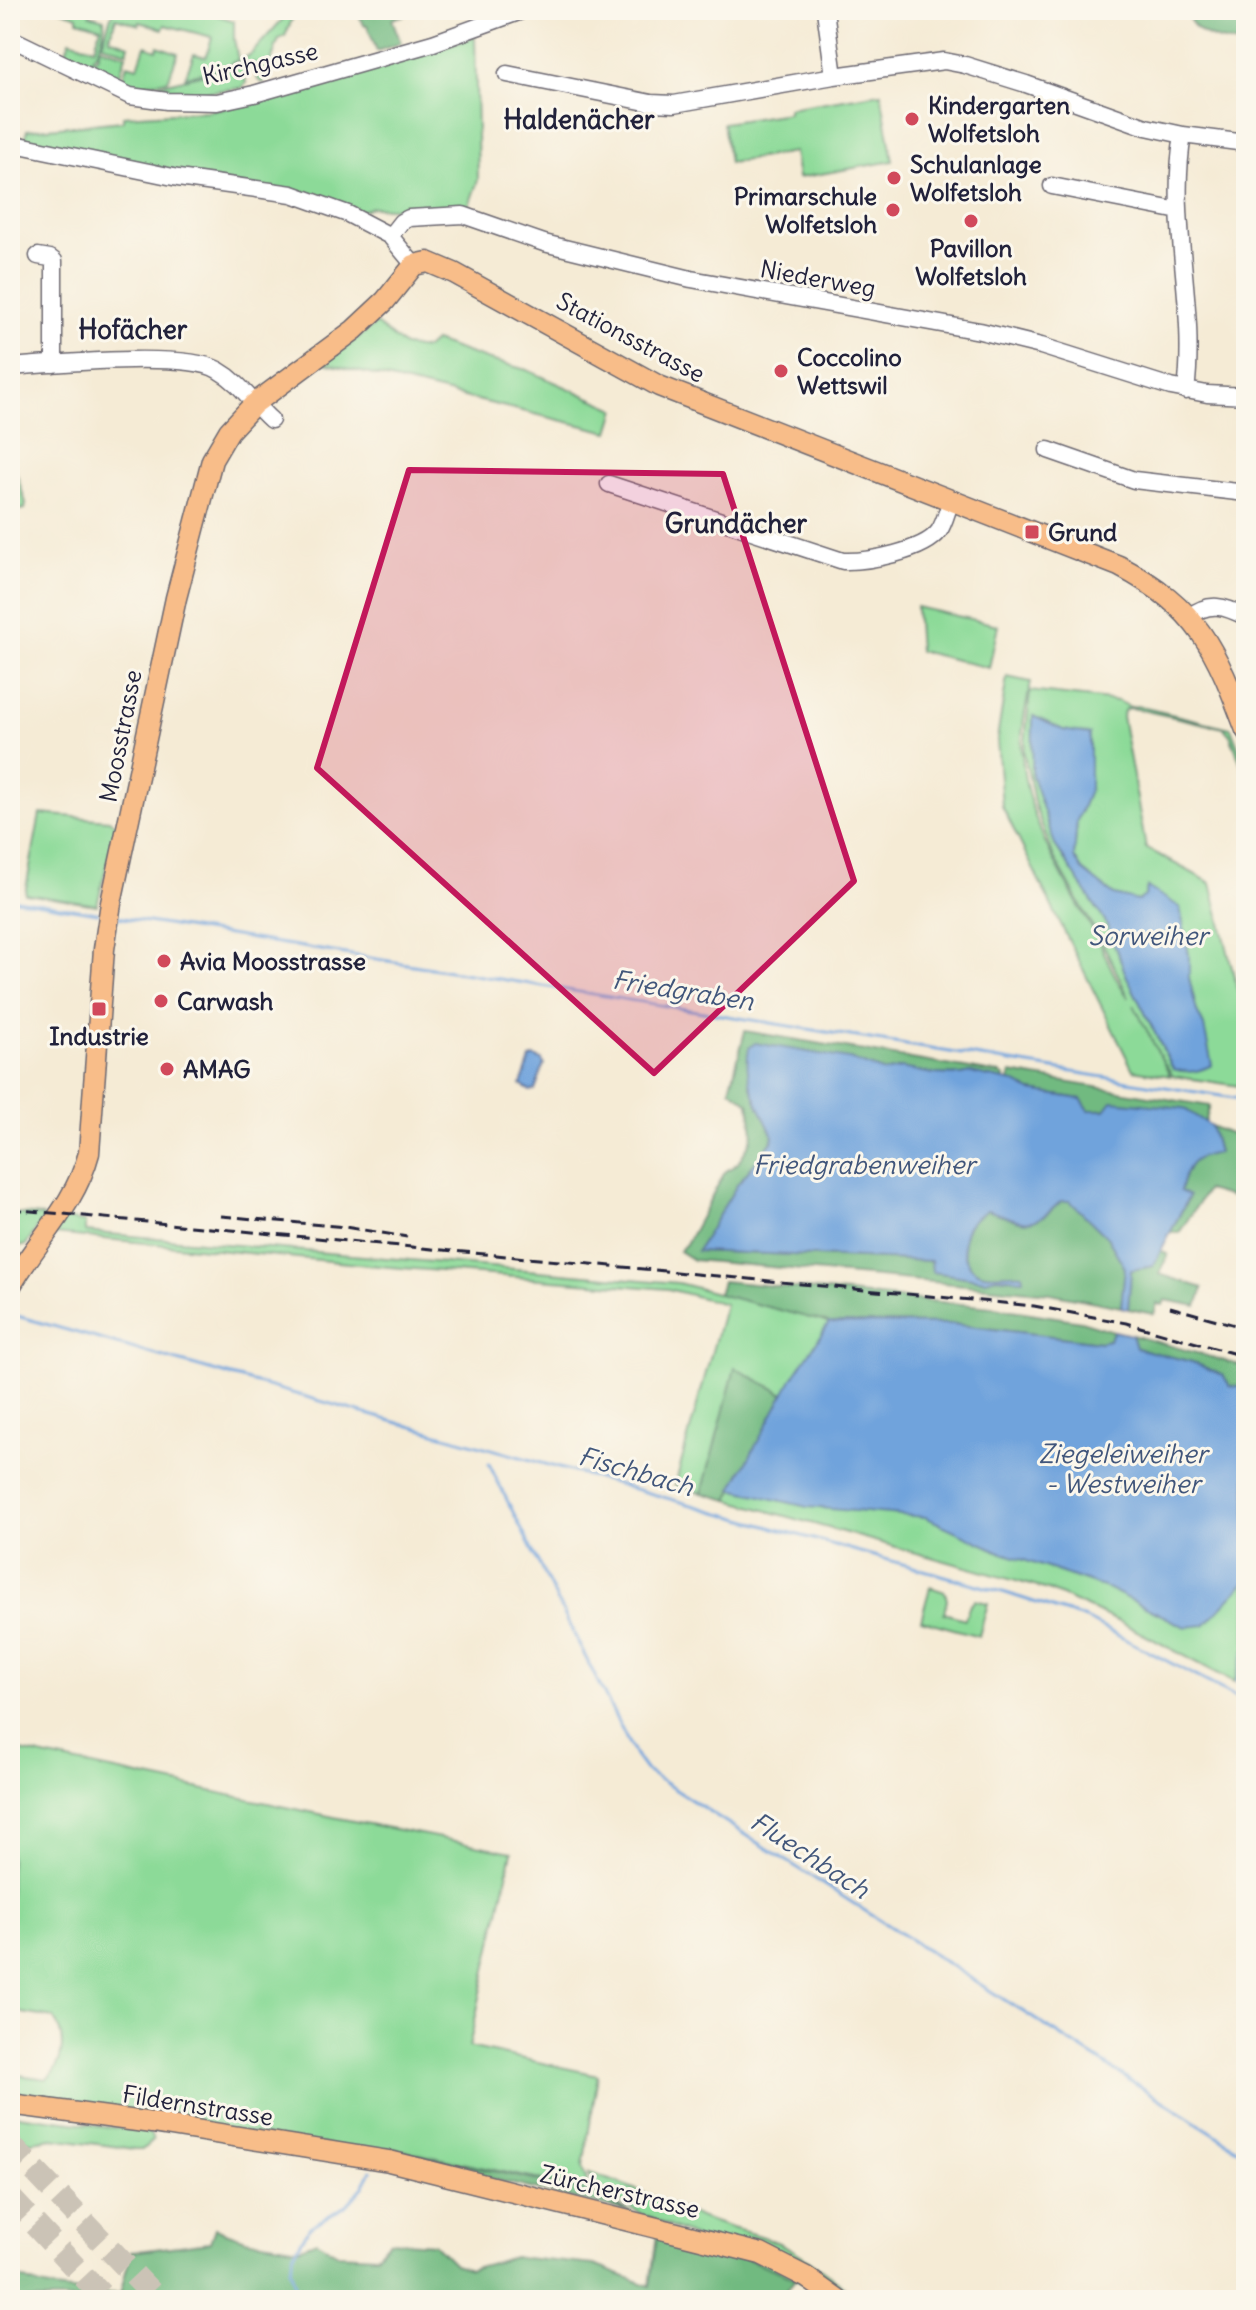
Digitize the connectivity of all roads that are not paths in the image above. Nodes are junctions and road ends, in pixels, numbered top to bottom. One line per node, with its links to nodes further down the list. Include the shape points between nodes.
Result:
1 (524, 10): 3 (street, Kirchgasse, via 433,43 217,102 130,96)
2 (825, 10): 5 (street)
3 (10, 38)
4 (507, 74): 5 (street, via 674,104)
5 (834, 76): 6 (street, via 944,61 1121,120)
6 (1183, 135): 8 (street); 10 (street)
7 (10, 143): 11 (street, via 178,178 292,194)
8 (1246, 143)
9 (1052, 186): 10 (street)
10 (1179, 211): 16 (street, via 1189,342)
11 (390, 236): 13 (street); 16 (street, Niederweg, via 409,218 463,215 544,243 691,279 1009,337)
12 (46, 259): 14 (street)
13 (414, 265): 18 (main road, Moosstrasse, via 362,323); 23 (main road, Stationsstrasse, via 428,262 454,273 659,386)
14 (54, 364): 15 (street); 18 (street, via 198,362 236,381)
15 (10, 367)
16 (1186, 391): 17 (street, Niederweg)
17 (1246, 396)
18 (254, 404): 19 (street); 27 (main road, Moosstrasse, via 229,431 206,477 151,707 107,921 86,1163 72,1198)
19 (271, 420)
20 (1048, 450): 22 (street, via 1134,480)
21 (609, 484): 23 (street, via 843,561 871,559 922,543 940,530)
22 (1246, 493)
23 (951, 501): 24 (main road, Stationsstrasse, via 1119,566 1167,595)
24 (1189, 617): 25 (street, via 1212,605); 26 (main road, Stationsstrasse, via 1218,662)
25 (1246, 617)
26 (1246, 730)
27 (10, 1287)
28 (10, 2104): 29 (main road, Fildernstrasse)
29 (379, 2159): 30 (main road, Zürcherstrasse, via 761,2254)
30 (838, 2300)

